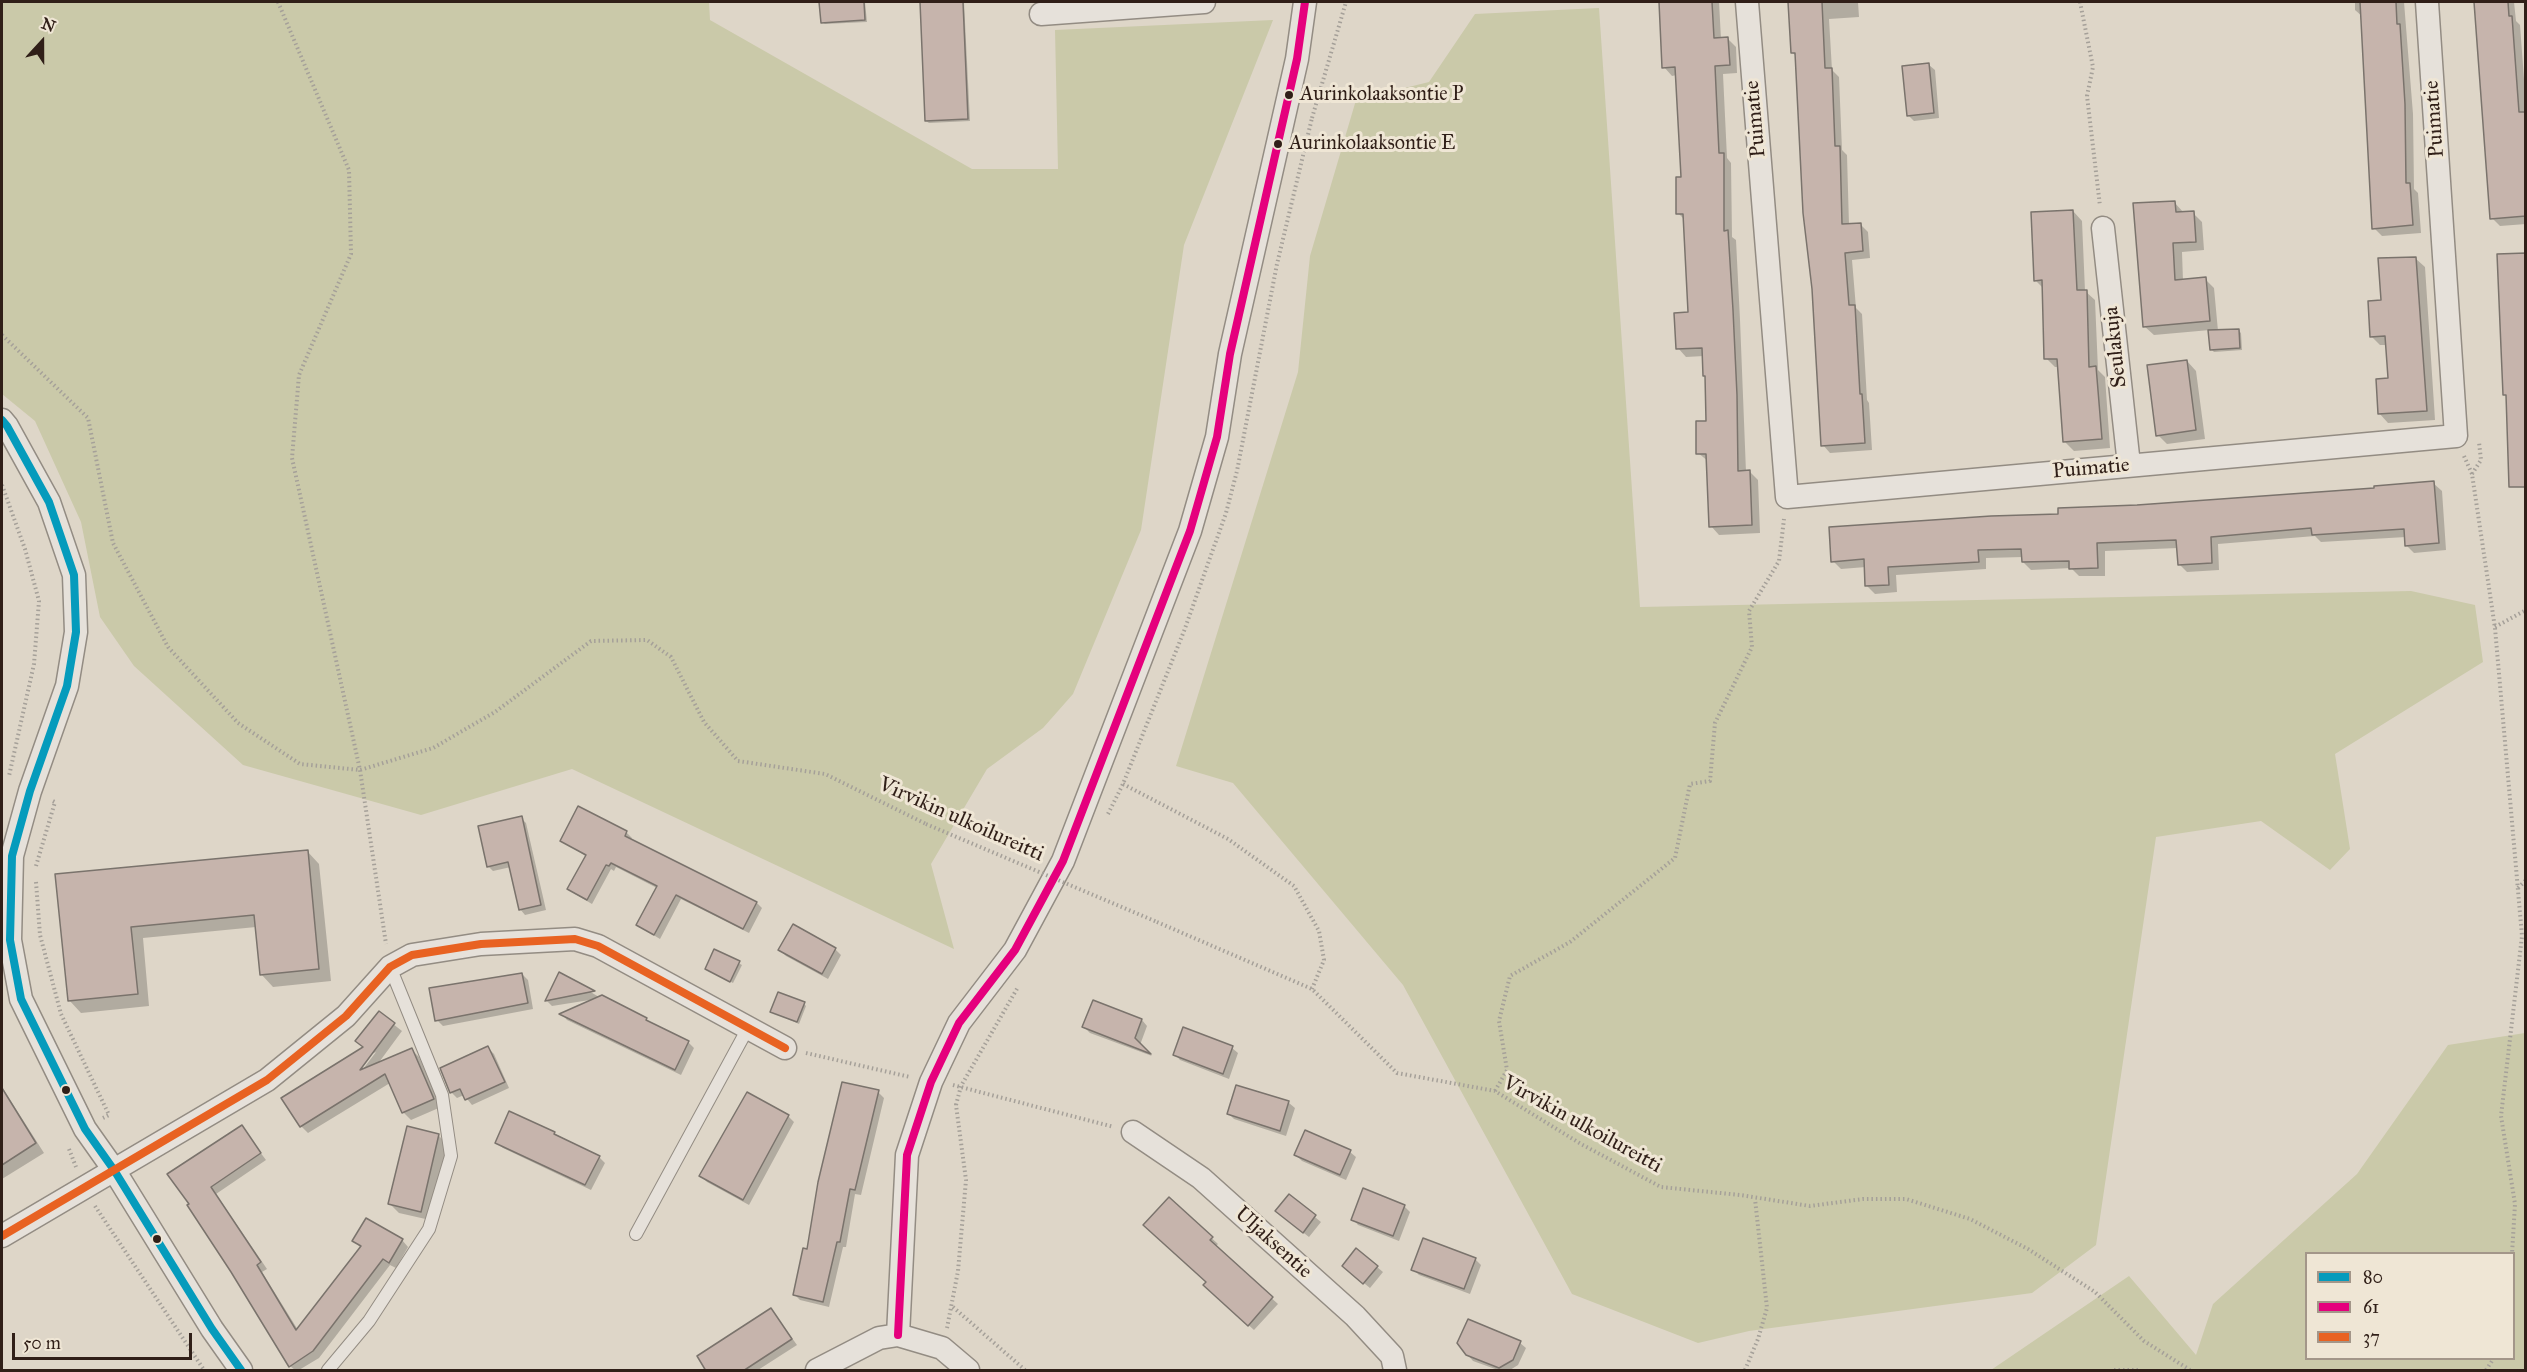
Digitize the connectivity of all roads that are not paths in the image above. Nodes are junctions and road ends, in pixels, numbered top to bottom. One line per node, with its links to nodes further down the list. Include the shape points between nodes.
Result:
1 (1204, 2): 5 (street)
2 (1305, 2): 16 (street, via 1297,59 1230,354 1217,437 1190,531 1063,861 1015,950 958,1023 931,1082 907,1155)
3 (1747, 2): 8 (street, Puimatie, via 1787,496)
4 (2427, 2): 8 (street, Puimatie, via 2456,436)
5 (1041, 14)
6 (2103, 228): 8 (street, Seulakuja)
7 (2, 420): 13 (street, via 50,502 74,575 76,633 67,686 12,856 10,940 21,999 85,1129)
8 (2129, 465)
9 (390, 967): 10 (street, via 412,955 469,946 574,939 598,946); 13 (street, via 346,1016 267,1080); 18 (lane, via 442,1095 451,1156 429,1229 369,1321)
10 (748, 1028): 11 (street); 14 (lane)
11 (785, 1048)
12 (1133, 1132): 21 (street, Uljaksentie, via 1201,1178 1355,1316 1392,1356)
13 (114, 1170): 15 (street); 17 (street)
14 (636, 1234)
15 (2, 1236)
16 (898, 1335): 19 (street, via 879,1338); 20 (street, via 942,1348)
17 (241, 1371)
18 (328, 1371)
19 (817, 1371)
20 (968, 1371)
21 (1395, 1371)

